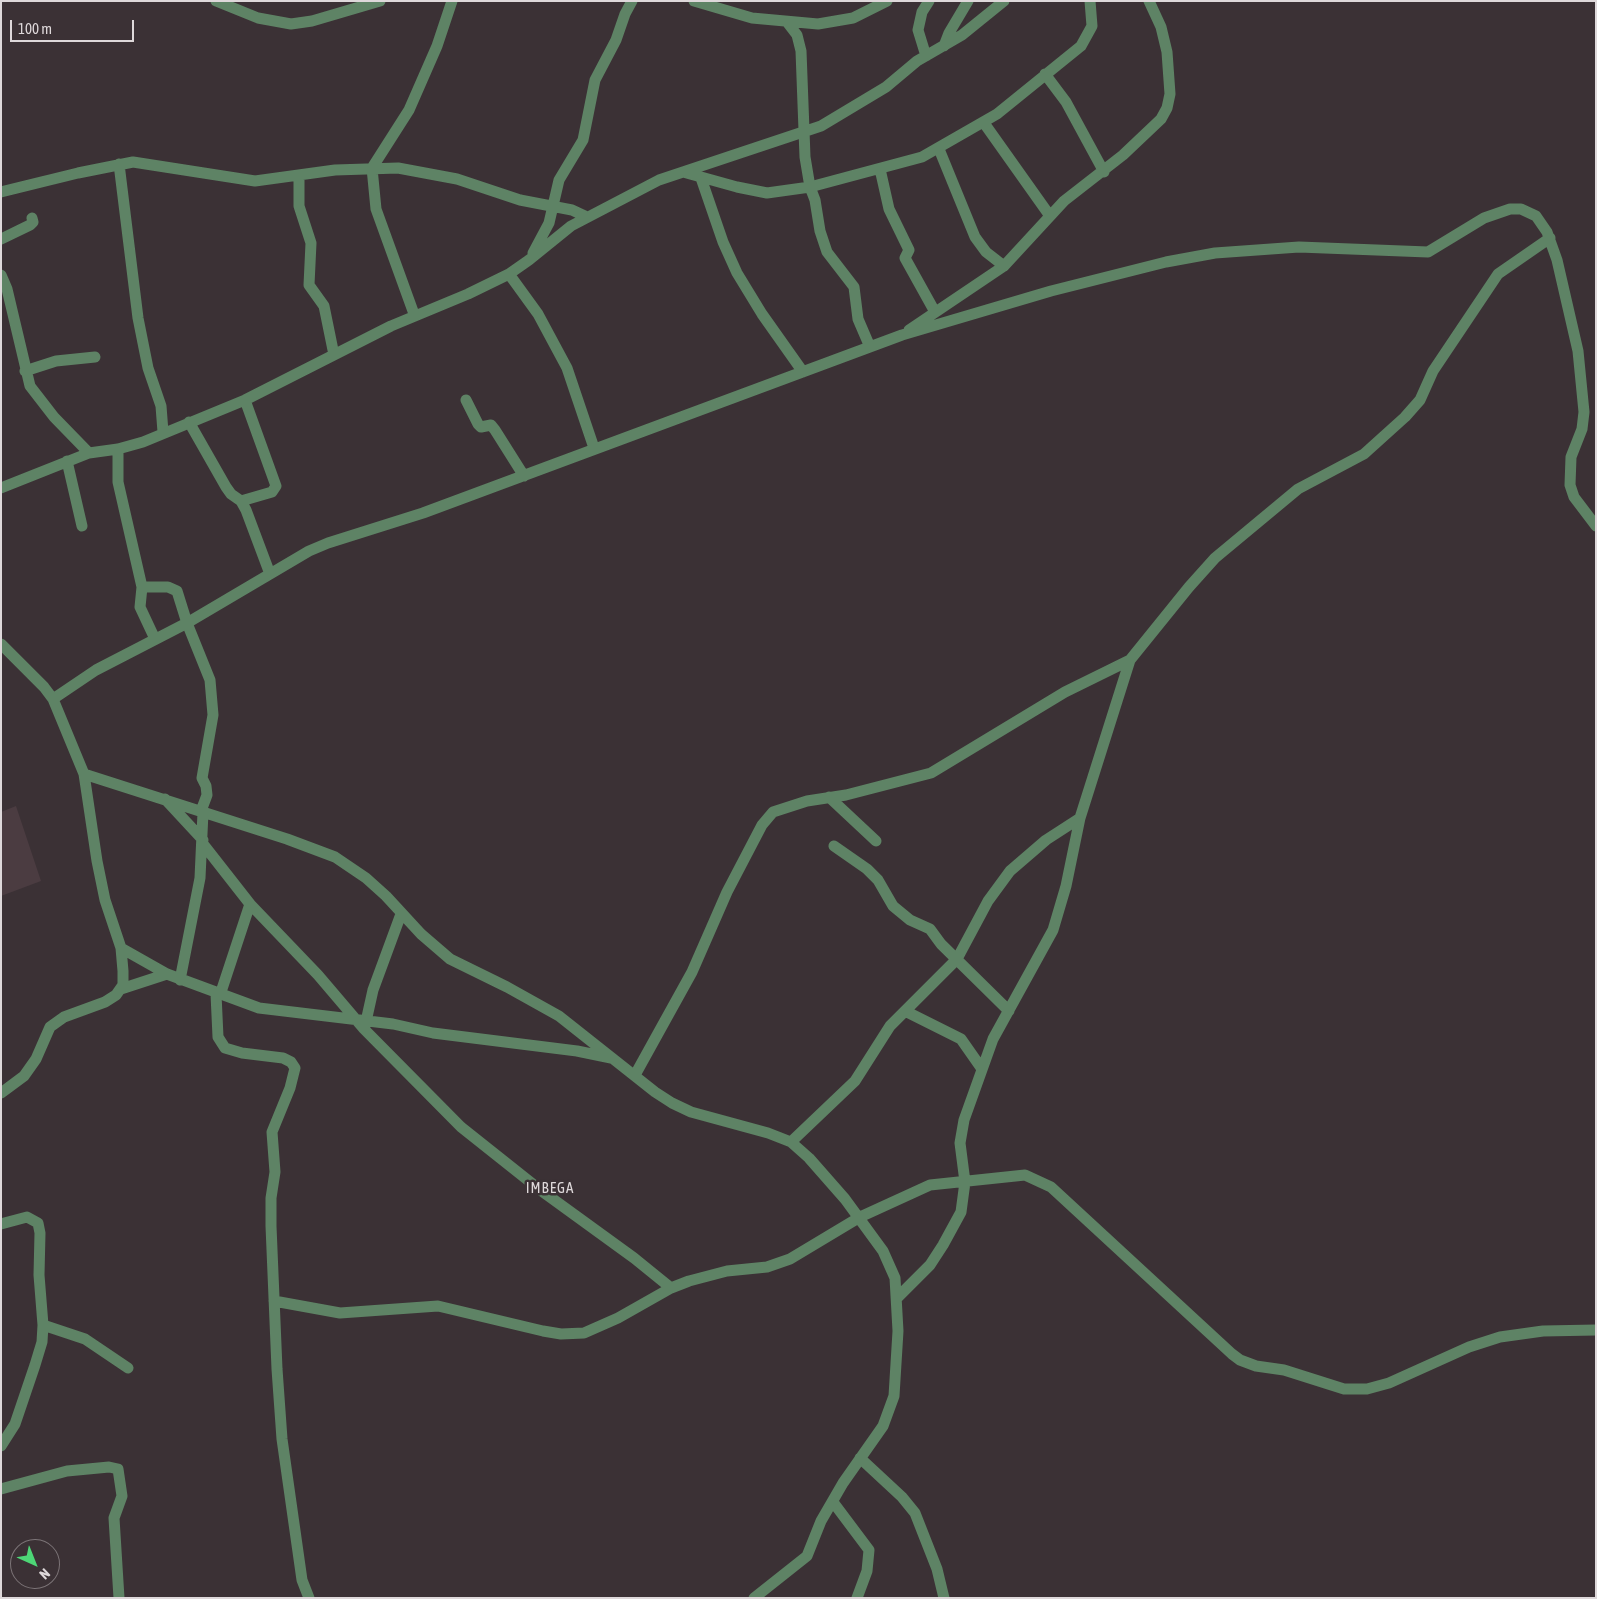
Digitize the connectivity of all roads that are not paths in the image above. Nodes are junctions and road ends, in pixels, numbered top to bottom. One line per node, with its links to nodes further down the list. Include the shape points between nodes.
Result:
1 (216, 1): 2 (street, via 258,18 291,24)
2 (380, 1)
3 (452, 1): 20 (street, via 437,46 409,110)
4 (632, 1): 28 (street, via 595,80 583,140 559,180)
5 (887, 1): 12 (street, via 853,18 831,24)
6 (929, 1): 14 (street, via 922,12 918,30)
7 (968, 1): 13 (street)
8 (1004, 1): 13 (street)
9 (1090, 1): 15 (street, via 1090,34 1076,51)
10 (1149, 1): 23 (street, via 1161,27 1167,52 1170,94 1167,108 1152,130)
11 (698, 2): 12 (street, via 743,16)
12 (787, 22): 17 (street, via 797,35 801,51)
13 (944, 46): 14 (street)
14 (926, 56): 17 (street, via 886,87)
15 (1045, 74): 16 (street); 23 (street, via 1066,102)
16 (984, 124): 18 (street); 29 (street)
17 (804, 133): 22 (street); 26 (street)
18 (939, 149): 21 (street); 35 (street, via 975,237 986,252)
19 (119, 164): 24 (street, via 148,163 255,181); 27 (street); 49 (street, via 140,325 148,368 161,406)
20 (372, 168): 24 (street); 28 (street, via 398,168 442,175); 39 (street, via 376,209)
21 (880, 169): 26 (street); 38 (street, via 889,209 910,252 905,258)
22 (683, 172): 25 (street); 30 (street, via 659,180)
23 (1104, 172): 29 (street, via 1077,190)
24 (299, 175): 42 (street, via 299,206 311,242 309,285 324,306)
25 (701, 178): 26 (street, via 755,192); 45 (street, via 723,242 738,273)
26 (810, 187): 41 (street, via 823,241 831,258 854,287 858,318)
27 (1, 192)
28 (552, 207): 30 (street, via 572,210); 34 (street, via 549,223)
29 (1050, 216): 35 (street)
30 (587, 217): 34 (street)
31 (32, 218): 32 (street, via 30,225)
32 (1, 238)
33 (1550, 238): 40 (street, via 1541,222 1530,212 1503,210 1428,252 1299,247 1215,253 1051,291); 58 (street, via 1568,300 1578,351 1584,412 1582,429 1571,457 1570,485 1577,501); 64 (street, via 1498,274 1433,371 1420,400 1385,438 1353,461 1298,488 1215,558)
34 (529, 260): 36 (street)
35 (1004, 266): 38 (street)
36 (509, 274): 39 (street, via 468,294); 50 (street, via 538,314 567,368)
37 (1, 275): 44 (street)
38 (935, 312): 40 (street)
39 (414, 314): 42 (street)
40 (902, 335): 41 (street)
41 (870, 347): 45 (street)
42 (334, 355): 46 (street)
43 (95, 357): 44 (street, via 56,361)
44 (25, 371): 52 (street, via 30,386 43,404)
45 (802, 372): 50 (street)
46 (244, 400): 48 (street); 56 (street, via 276,486 269,493)
47 (466, 400): 54 (street, via 478,424 481,427 491,425)
48 (189, 422): 49 (street); 56 (street, via 226,487)
49 (163, 432): 51 (street)
50 (594, 448): 54 (street)
51 (118, 449): 52 (street); 60 (street, via 118,482)
52 (89, 453): 53 (street)
53 (67, 461): 55 (street); 57 (street)
54 (524, 476): 59 (street, via 423,513 328,542)
55 (1, 488)
56 (241, 501): 59 (street)
57 (82, 526)
58 (1596, 526)
59 (270, 574): 61 (street)
60 (142, 586): 61 (street, via 176,589); 62 (street, via 140,608)
61 (187, 623): 62 (street); 69 (street, via 207,671 213,707 203,772 207,795)
62 (156, 639): 65 (street, via 96,670)
63 (1, 644): 65 (street)
64 (1130, 660): 67 (street, via 1065,692 931,773); 70 (street)
65 (53, 699): 66 (street)
66 (84, 774): 68 (street); 76 (street, via 101,880)
67 (829, 797): 71 (street); 87 (street, via 778,810 762,825 726,892 692,972)
68 (165, 799): 69 (street); 72 (street)
69 (202, 812): 72 (street); 75 (street, via 335,857 366,878)
70 (1080, 818): 77 (street, via 1046,840 1010,871 988,901); 82 (street, via 1053,930)
71 (876, 841)
72 (203, 842): 74 (street); 79 (street, via 200,878)
73 (834, 846): 77 (street, via 867,869 878,880 893,906 930,930)
74 (250, 904): 81 (street); 84 (street)
75 (401, 914): 84 (street); 85 (street, via 450,959 559,1016)
76 (121, 948): 78 (street); 80 (street)
77 (957, 959): 82 (street); 83 (street)
78 (167, 974): 79 (street); 80 (street)
79 (180, 980): 81 (street)
80 (121, 989): 88 (street, via 111,999 55,1022 36,1060 24,1076)
81 (218, 994): 84 (street, via 259,1008); 95 (street, via 217,1032 223,1046 235,1052 283,1058 295,1068 272,1132 275,1172 271,1198)
82 (1009, 1011): 86 (street)
83 (905, 1012): 86 (street, via 961,1039); 89 (street, via 890,1026 855,1081)
84 (362, 1023): 85 (street, via 577,1051); 93 (street, via 471,1135)
85 (615, 1059): 87 (street)
86 (982, 1069): 90 (street, via 960,1143)
87 (635, 1075): 89 (street, via 663,1098 691,1112)
88 (1, 1094)
89 (791, 1142): 91 (street)
90 (965, 1182): 91 (street, via 930,1185); 94 (street, via 961,1212 944,1245 919,1278); 97 (street, via 1025,1175 1042,1181 1240,1360 1302,1374 1344,1389 1378,1387 1454,1353 1500,1337 1543,1331)
91 (860, 1217): 93 (street, via 779,1263 727,1271); 94 (street, via 888,1261 895,1278)
92 (1, 1224): 96 (street, via 27,1217 35,1220 40,1228)
93 (671, 1288): 95 (street, via 596,1329 572,1334 543,1331 438,1306 340,1313)
94 (897, 1298): 100 (street, via 894,1396 887,1418)
95 (274, 1301): 103 (street, via 282,1439)
96 (43, 1325): 98 (street, via 86,1339); 99 (street, via 42,1342 15,1424)
97 (1596, 1330)
98 (128, 1368)
99 (1, 1446)
100 (860, 1458): 102 (street); 107 (street, via 915,1513 937,1569)
101 (1, 1489): 104 (street, via 66,1471 118,1469 122,1496 114,1518)
102 (833, 1502): 105 (street, via 821,1521 807,1556); 106 (street, via 869,1550 868,1571)
103 (305, 1595)
104 (119, 1598)
105 (754, 1598)
106 (856, 1598)
107 (944, 1598)

